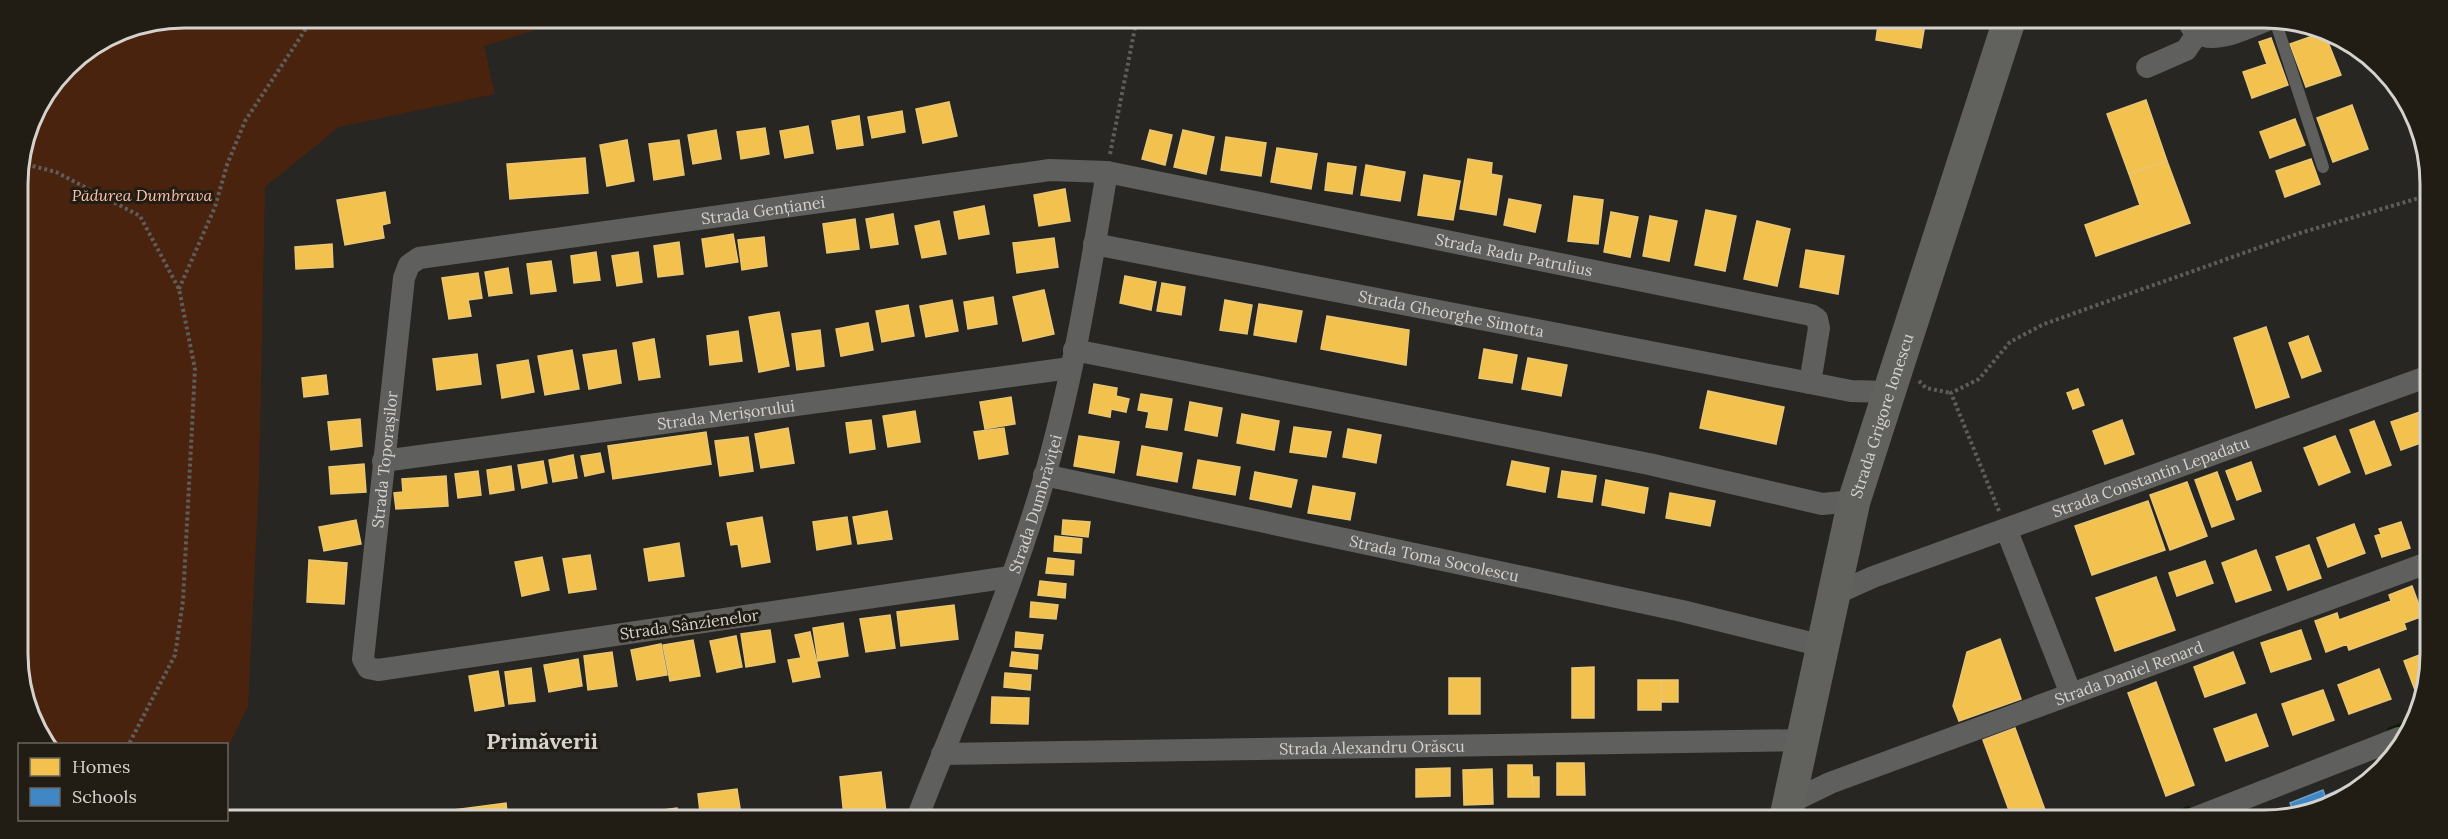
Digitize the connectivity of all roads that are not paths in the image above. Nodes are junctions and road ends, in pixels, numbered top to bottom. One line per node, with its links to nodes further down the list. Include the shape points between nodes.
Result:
1 (2007, 28): 14 (main road, Strada Grigore Ionescu)
2 (2191, 28): 6 (street, via 2186,50)
3 (2194, 28): 4 (street, via 2205,38 2218,38)
4 (2245, 28)
5 (2278, 29): 7 (lane)
6 (2147, 67)
7 (2323, 167)
8 (1107, 172): 9 (street, Strada Dumbrăviței); 10 (street, Strada Gențianei, via 1050,170); 13 (street, Strada Radu Patrulius, via 1811,315 1817,319 1819,328)
9 (1094, 244): 11 (street, Strada Dumbrăviței); 13 (street, Strada Gheorghe Simotta)
10 (419, 258): 15 (street, Strada Toporașilor, via 409,265 404,278)
11 (1072, 359): 15 (street, Strada Merișorului); 16 (street, Strada Dumbrăviței); 17 (street, Strada Merișorului, via 1650,464)
12 (2420, 379): 18 (street, Strada Constantin Lepadatu)
13 (1810, 383): 14 (street)
14 (1893, 394): 17 (main road, Strada Grigore Ionescu)
15 (383, 461): 25 (street, Strada Toporașilor, via 363,659)
16 (1044, 475): 21 (street, Strada Dumbrăviței); 24 (street, Strada Toma Socolescu, via 1682,611)
17 (1851, 513): 19 (main road, Strada Grigore Ionescu)
18 (2007, 531): 22 (street, Strada Constantin Lepadatu); 26 (street)
19 (1840, 560): 22 (street); 23 (main road, Strada Grigore Ionescu)
20 (2420, 566): 26 (street, Strada Daniel Renard)
21 (1010, 577): 25 (street, Strada Sânzienelor, via 378,670); 29 (street, Strada Dumbrăviței)
22 (1873, 577): 23 (street, Strada Constantin Lepadatu)
23 (1833, 595): 24 (main road, Strada Grigore Ionescu)
24 (1823, 646): 27 (main road, Strada Grigore Ionescu)
25 (368, 668)
26 (2071, 694): 30 (street, Strada Daniel Renard)
27 (1803, 740): 29 (street, Strada Alexandru Orăscu); 31 (main road, Strada Grigore Ionescu)
28 (2393, 740): 33 (street)
29 (942, 754): 32 (street, Strada Dumbrăviței)
30 (1830, 783): 31 (street, Strada Daniel Renard); 31 (street)
31 (1790, 799)
32 (920, 810)
33 (2215, 810)

